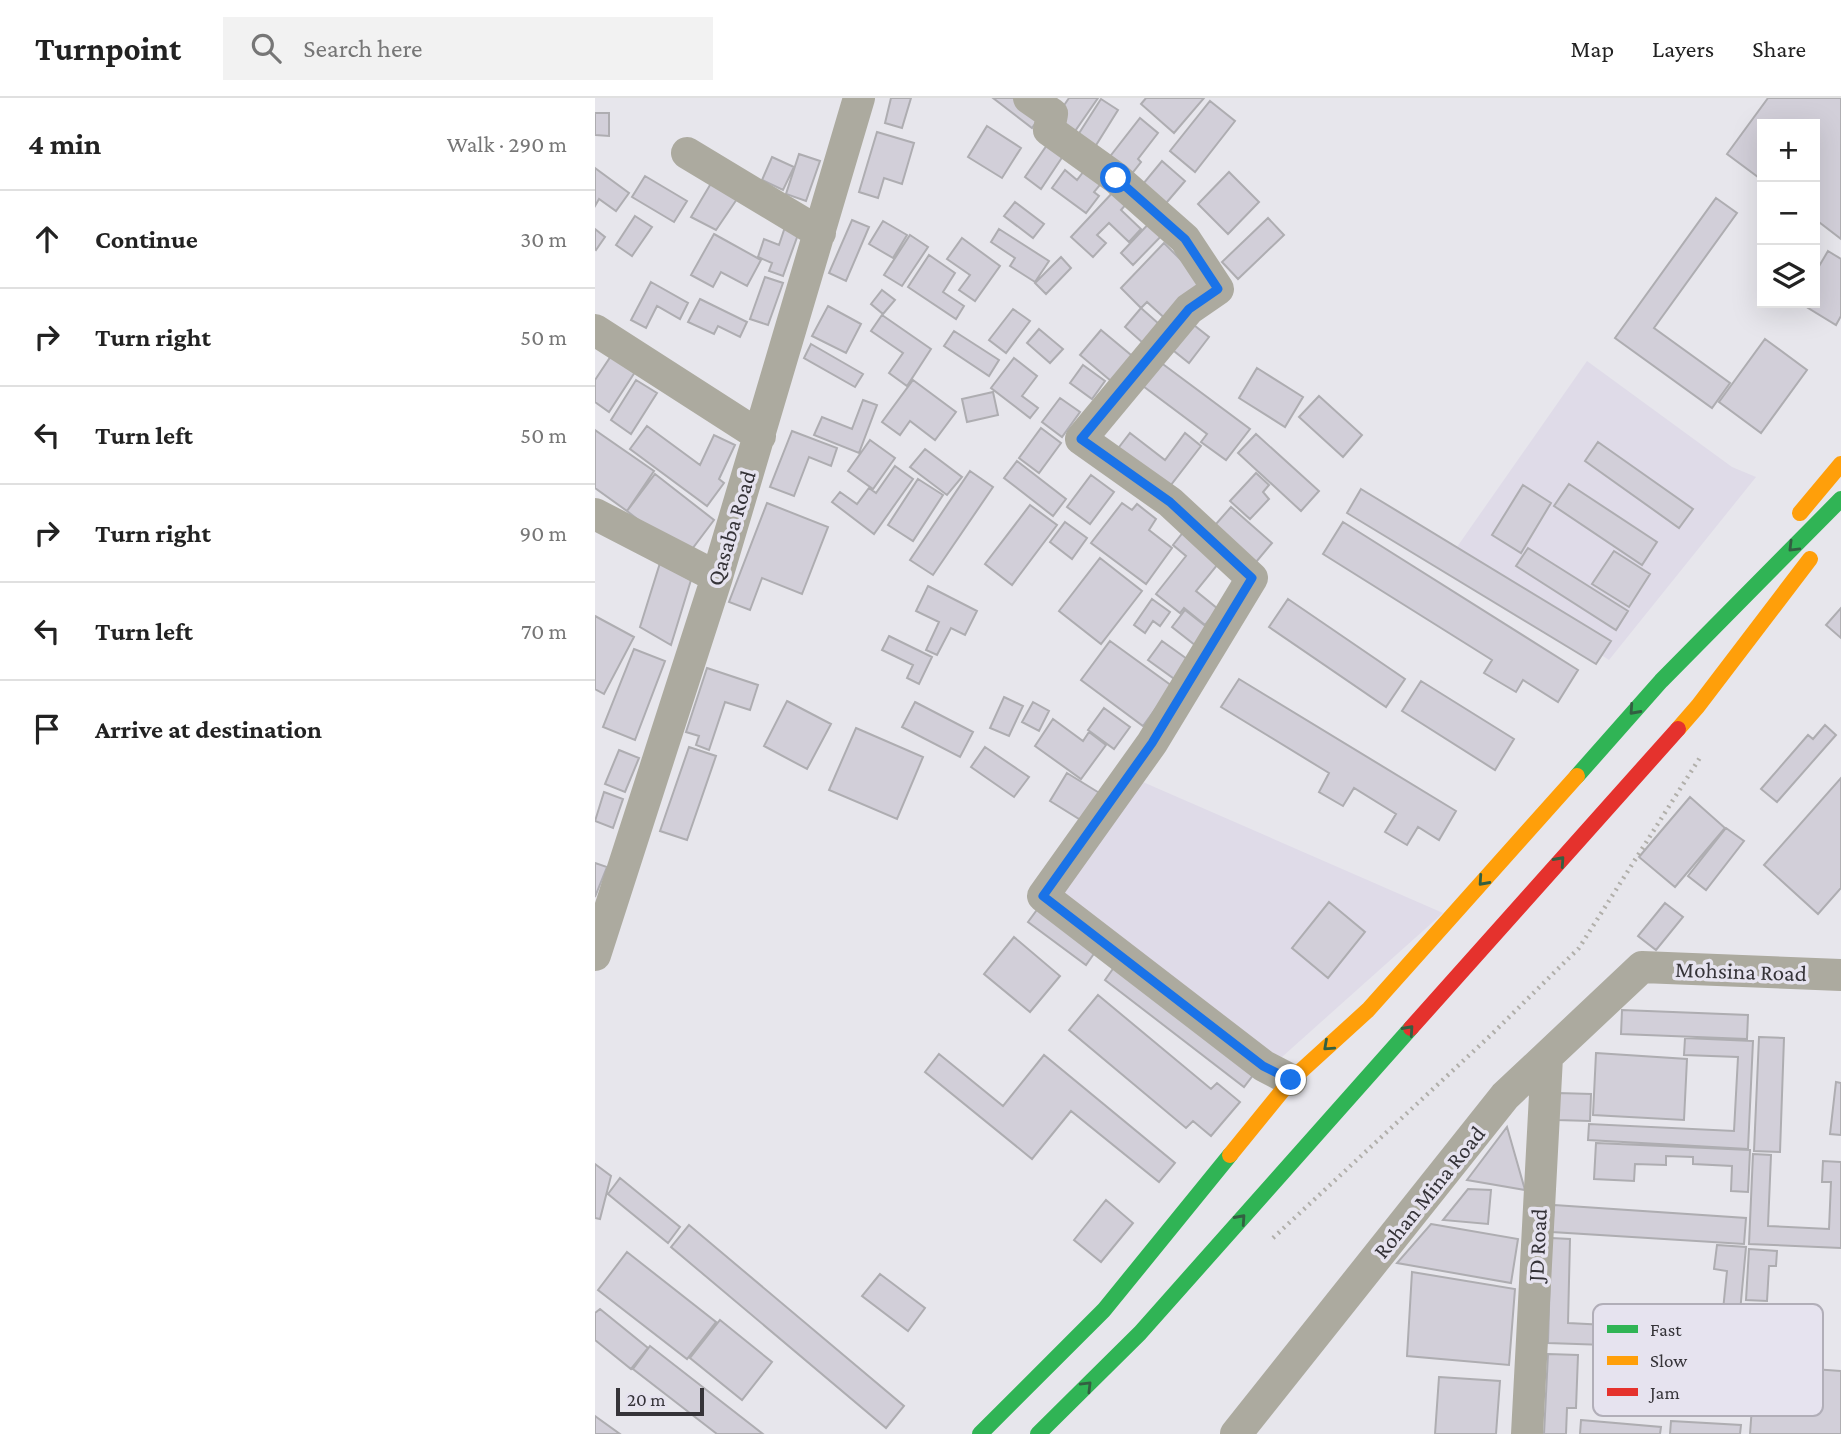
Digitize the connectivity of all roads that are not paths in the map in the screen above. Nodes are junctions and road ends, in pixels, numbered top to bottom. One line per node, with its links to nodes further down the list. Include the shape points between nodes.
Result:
1 (859, 98): 4 (street, Qasaba Road)
2 (1029, 98): 19 (street, via 1052,114 1049,130 1116,178 1185,239 1221,285 1189,309 1081,439 1170,502 1252,578 1152,743 1043,896 1263,1066)
3 (687, 153): 4 (street)
4 (820, 233): 6 (street, Qasaba Road)
5 (595, 330): 6 (street)
6 (760, 436): 13 (street, Qasaba Road)
7 (1841, 464): 10 (highway)
8 (1841, 499): 14 (highway, one-way to 14)
9 (595, 514): 13 (street)
10 (1790, 526)
11 (1772, 546): 14 (highway)
12 (1816, 552): 21 (highway, one-way to 12, via 1140,1333 1698,706)
13 (716, 577): 15 (street, Qasaba Road)
14 (1661, 681): 19 (highway, one-way to 19, via 1369,1010)
15 (595, 955)
16 (1642, 967): 17 (street, Mohsina Road); 18 (street, Rohan Mina Road)
17 (1841, 975)
18 (1547, 1057): 22 (street, Rohan Mina Road, via 1505,1096); 23 (street, JD Road)
19 (1291, 1080): 20 (highway, via 1104,1310)
20 (981, 1434)
21 (1038, 1434)
22 (1236, 1434)
23 (1527, 1434)

